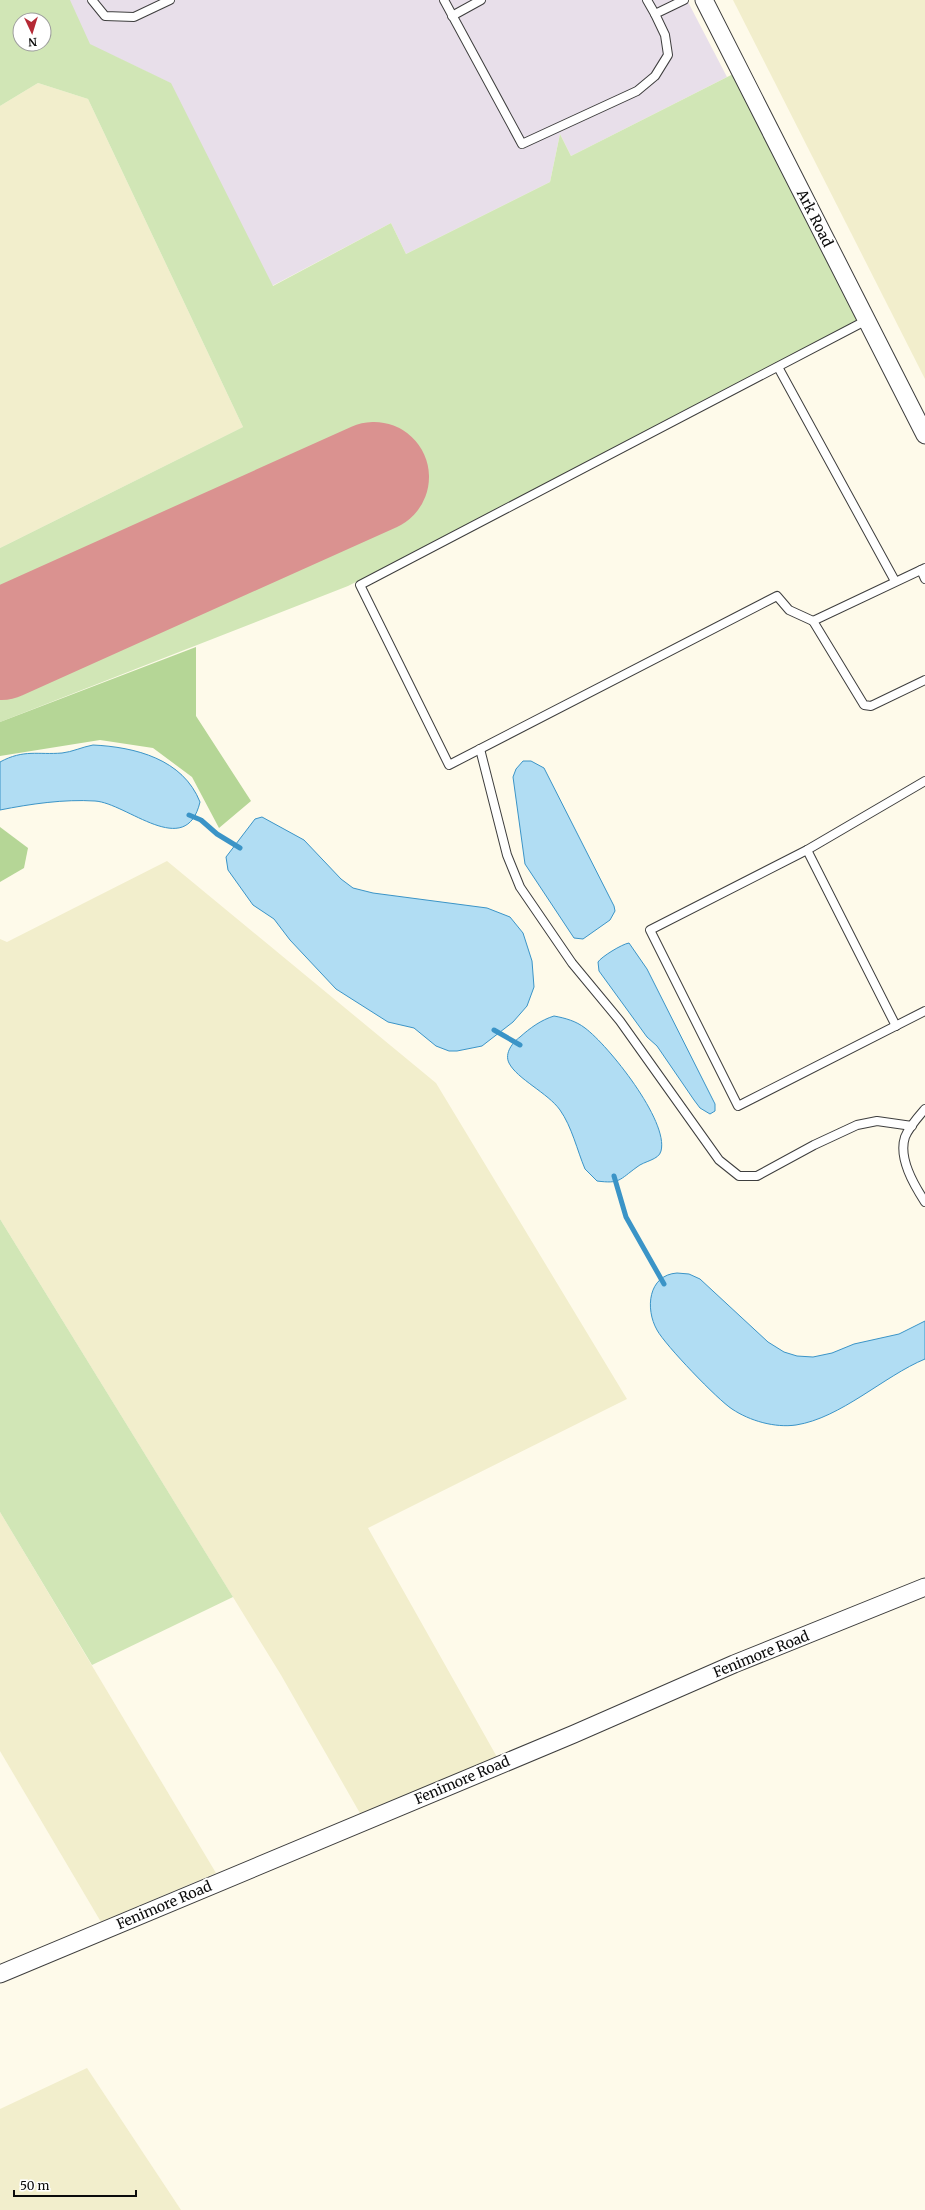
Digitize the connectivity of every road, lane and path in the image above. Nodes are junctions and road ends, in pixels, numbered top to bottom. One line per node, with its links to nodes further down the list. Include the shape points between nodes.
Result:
1 (92, 0): 2 (lane, via 105,16 134,17)
2 (170, 0)
3 (444, 0): 9 (lane)
4 (481, 0): 9 (lane)
5 (647, 0): 8 (lane)
6 (684, 0): 8 (lane)
7 (704, 0): 10 (street, Ark Road)
8 (655, 14): 9 (lane, via 665,35 668,55 655,76 637,91 522,144)
9 (452, 16)
10 (867, 320): 11 (lane); 12 (street, Ark Road)
11 (778, 367): 15 (lane); 18 (lane, via 360,585 448,765)
12 (925, 435)
13 (923, 569): 14 (lane); 15 (lane)
14 (925, 579)
15 (895, 581): 16 (lane)
16 (813, 620): 17 (lane, via 864,705 871,706); 18 (lane, via 788,610 777,596)
17 (925, 680)
18 (480, 749): 24 (lane, via 507,855 520,887 572,963 620,1021 719,1160 739,1176 757,1176 857,1125 877,1121)
19 (925, 781): 20 (lane)
20 (807, 850): 22 (lane); 22 (lane, via 650,930 738,1106)
21 (925, 1011): 22 (lane)
22 (896, 1026)
23 (925, 1109): 24 (lane)
24 (912, 1126): 25 (lane, via 905,1138 905,1158 912,1179)
25 (925, 1202)
26 (925, 1587): 27 (street, Fenimore Road, via 734,1664 574,1734)
27 (0, 1974)

